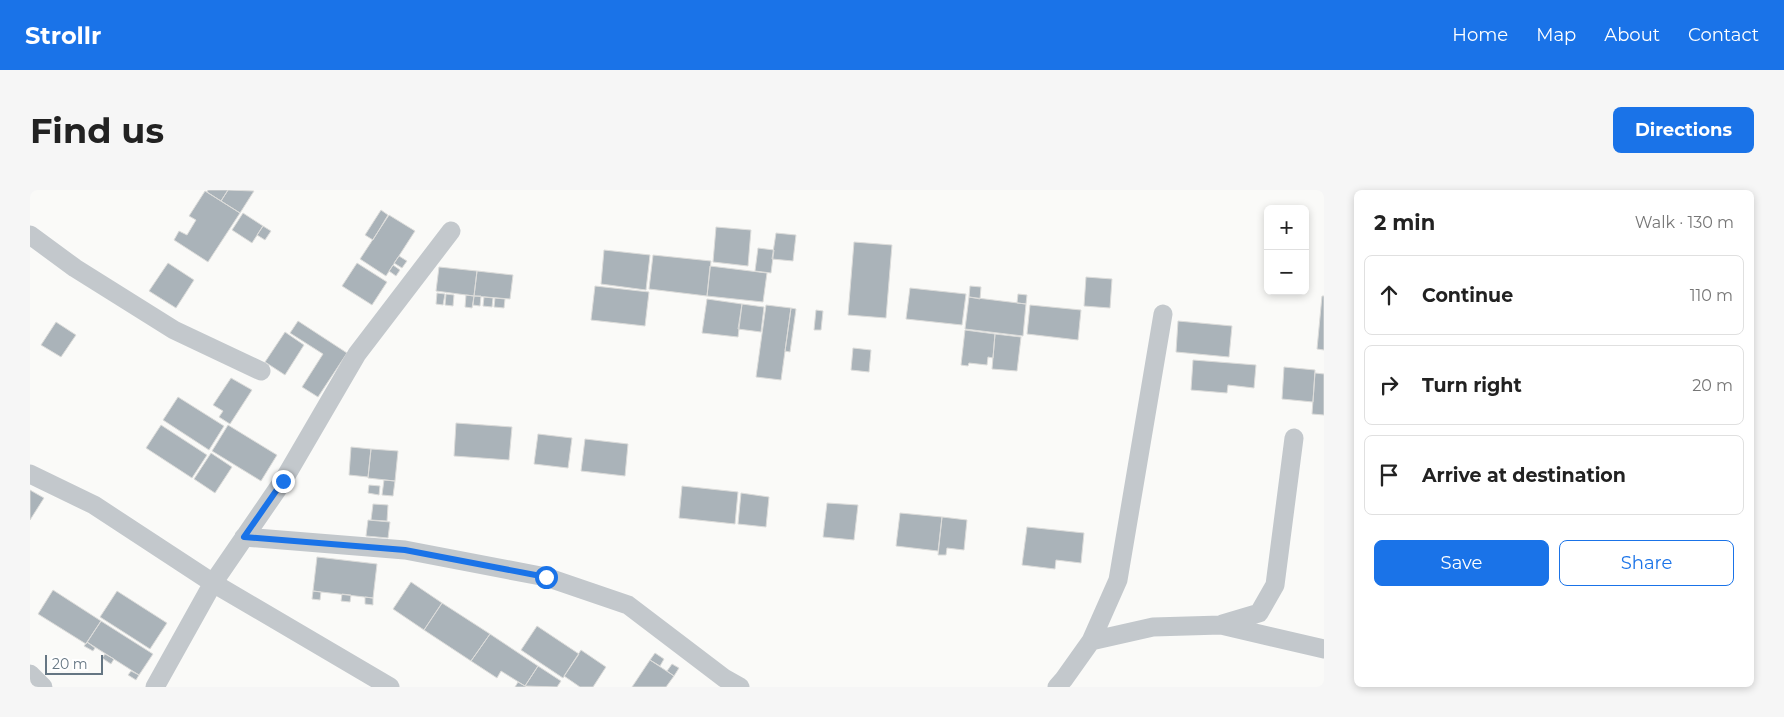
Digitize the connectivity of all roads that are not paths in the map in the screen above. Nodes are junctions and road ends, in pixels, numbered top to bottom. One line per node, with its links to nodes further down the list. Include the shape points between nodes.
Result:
1 (451, 231): 7 (street, via 357,354 283,481)
2 (30, 235): 4 (street, via 74,268 174,330)
3 (1164, 314): 10 (street, via 1118,580)
4 (261, 371)
5 (1294, 438): 9 (street, via 1276,584 1259,613)
6 (30, 474): 8 (street, via 94,505)
7 (244, 537): 8 (street); 16 (street, via 405,550 546,577 628,605)
8 (213, 583): 14 (street); 15 (street)
9 (1221, 624): 10 (street, via 1153,627); 11 (street)
10 (1091, 641): 17 (street)
11 (1324, 649)
12 (30, 674): 13 (street)
13 (43, 687)
14 (155, 687)
15 (390, 687)
16 (739, 687)
17 (1057, 687)

